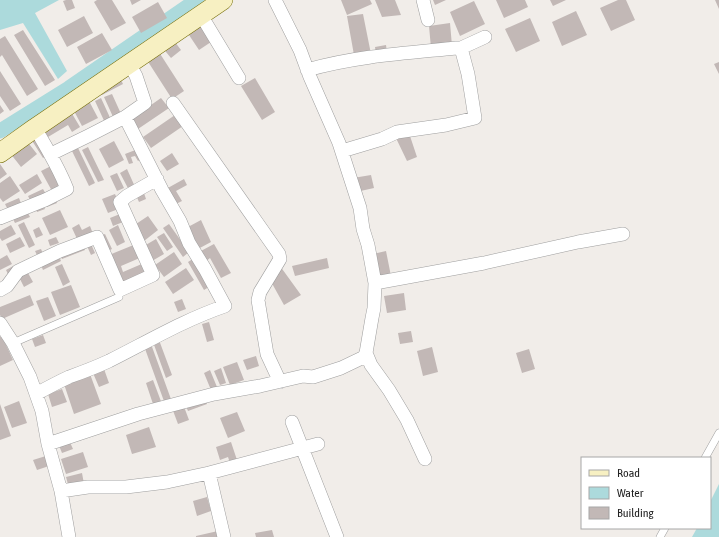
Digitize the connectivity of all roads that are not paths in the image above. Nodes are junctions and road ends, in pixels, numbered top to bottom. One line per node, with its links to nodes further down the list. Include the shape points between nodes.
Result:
1 (223, 0): 4 (main road)
2 (275, 0): 9 (street)
3 (423, 0): 5 (street)
4 (201, 15): 8 (main road); 10 (street)
5 (428, 20)
6 (486, 37): 7 (street)
7 (461, 48): 9 (street, via 360,58); 14 (street, via 475,118 397,132)
8 (129, 63): 12 (street, via 145,103); 13 (main road)
9 (307, 70): 14 (street)
10 (239, 78)
11 (173, 103): 26 (street, via 279,254 280,259 260,292 258,300 267,354)
12 (125, 117): 16 (street); 17 (street)
13 (35, 128): 15 (main road); 16 (street)
14 (342, 151): 20 (street, via 360,208)
15 (0, 153)
16 (51, 154): 18 (street, via 68,190)
17 (157, 179): 21 (street, via 120,202 153,276 120,290 96,237 18,271 7,286); 27 (street, via 225,306 174,327 101,365)
18 (0, 218)
19 (623, 234): 20 (street)
20 (376, 283): 25 (street)
21 (0, 290)
22 (120, 297): 24 (lane)
23 (0, 323): 24 (street)
24 (13, 343): 27 (street)
25 (366, 353): 26 (street, via 364,357 341,368 313,377 303,376); 34 (street, via 407,420)
26 (280, 382): 30 (street, via 214,394 138,414)
27 (36, 394): 30 (street)
28 (292, 422): 32 (street)
29 (719, 433): 33 (lane)
30 (48, 444): 36 (street)
31 (318, 444): 32 (street)
32 (303, 448): 35 (street); 39 (street)
33 (706, 457)
34 (425, 458)
35 (209, 473): 36 (street, via 126,487 88,487); 38 (street)
36 (61, 491): 37 (street)
37 (69, 537)
38 (224, 537)
39 (337, 537)

